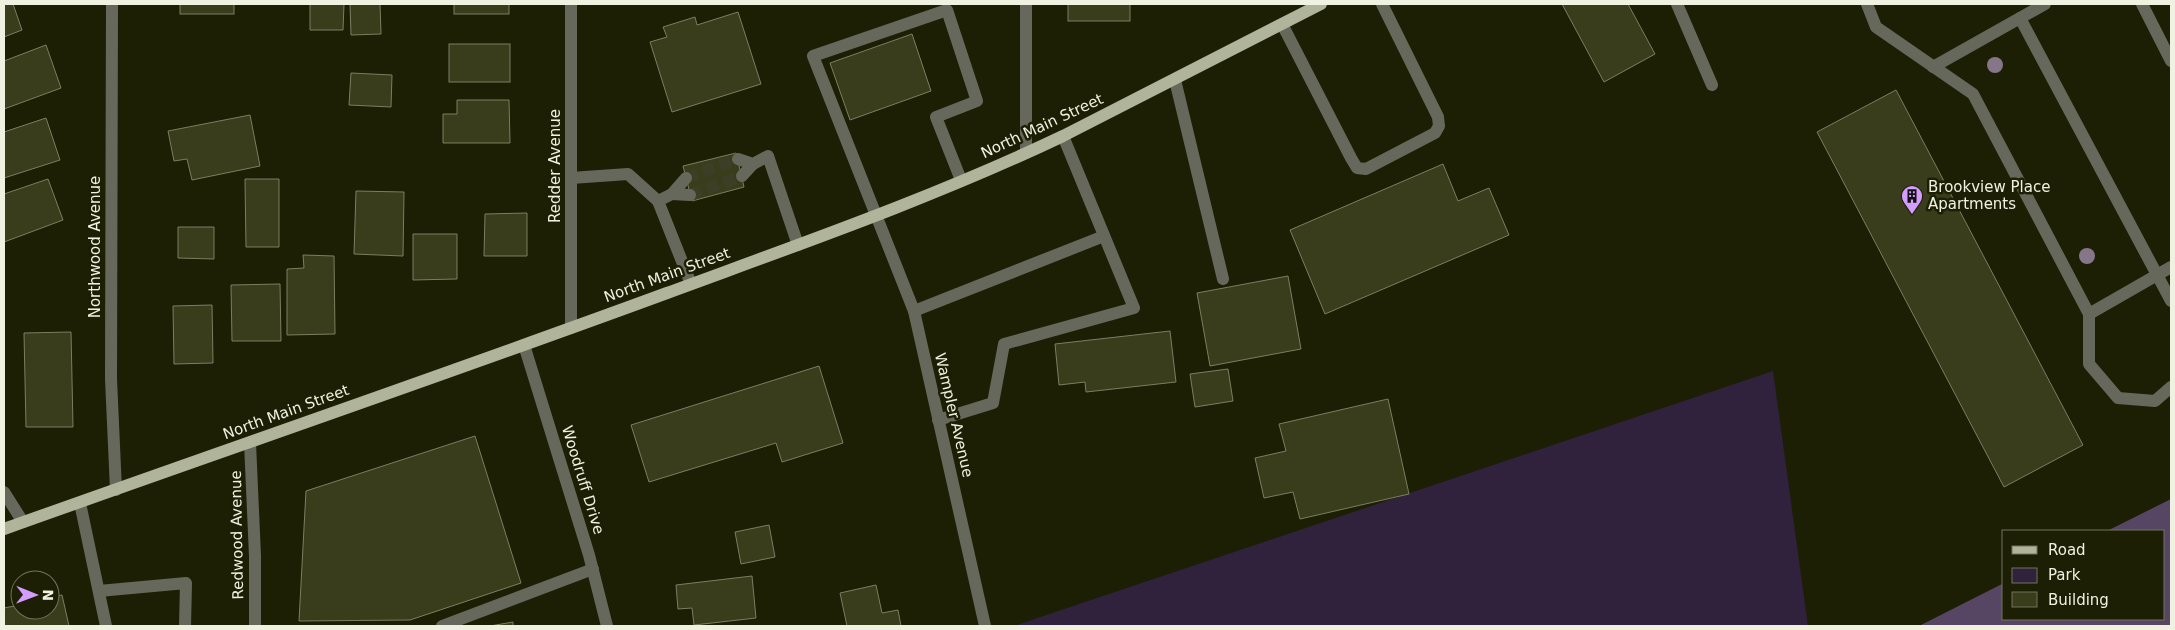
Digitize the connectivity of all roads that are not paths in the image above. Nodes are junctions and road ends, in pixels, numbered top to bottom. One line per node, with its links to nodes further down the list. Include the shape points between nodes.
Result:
1 (112, 4): 42 (street, Northwood Avenue, via 112,379)
2 (571, 4): 21 (street, Redder Avenue)
3 (1026, 4): 17 (street)
4 (1321, 4): 11 (main road, North Main Street)
5 (1382, 4): 11 (street, via 1438,117 1439,126 1435,133 1366,169 1356,168 1350,158)
6 (1677, 4): 15 (street)
7 (1867, 4): 13 (street, via 1876,27)
8 (2045, 4): 10 (street)
9 (2142, 4): 12 (street)
10 (2020, 18): 13 (street); 31 (street)
11 (1282, 24): 14 (main road, North Main Street)
12 (2171, 62)
13 (1932, 67): 36 (street, via 1973,94)
14 (1175, 80): 16 (main road, North Main Street); 32 (street)
15 (1712, 85)
16 (1063, 136): 17 (main road, North Main Street); 28 (street)
17 (1026, 153): 23 (main road, North Main Street)
18 (738, 160): 19 (street)
19 (753, 164): 20 (street); 29 (street, via 768,156)
20 (742, 176)
21 (571, 178): 26 (street, via 628,174); 37 (street, Redder Avenue)
22 (686, 178): 24 (street)
23 (961, 180): 27 (main road, North Main Street); 27 (street, Wampler Avenue, via 936,117 978,101 947,10 813,56)
24 (672, 194): 25 (street); 26 (street)
25 (690, 195)
26 (658, 201): 33 (street)
27 (878, 215): 29 (main road, North Main Street); 35 (street, Wampler Avenue)
28 (1104, 236): 35 (street); 40 (street, via 1134,308 1004,344 993,403)
29 (798, 245): 33 (main road, North Main Street)
30 (2171, 266): 31 (street)
31 (2158, 274): 34 (street); 36 (street)
32 (1223, 279)
33 (691, 284): 37 (main road, North Main Street)
34 (2171, 301)
35 (914, 311): 40 (street, Wampler Avenue)
36 (2089, 314): 39 (street, via 2089,364 2118,398 2155,401)
37 (571, 328): 38 (main road, North Main Street)
38 (524, 345): 41 (main road, North Main Street); 47 (street, Woodruff Drive)
39 (2171, 387)
40 (938, 420): 54 (street, Wampler Avenue)
41 (250, 442): 42 (main road, North Main Street); 51 (street, Redwood Avenue)
42 (116, 490): 44 (main road, North Main Street)
43 (4, 492): 45 (street)
44 (80, 502): 45 (main road, North Main Street); 48 (street)
45 (23, 522): 46 (main road, North Main Street)
46 (4, 529)
47 (593, 569): 52 (street); 53 (street, Woodruff Drive)
48 (99, 591): 49 (street); 50 (street, via 186,583)
49 (106, 626)
50 (185, 626)
51 (255, 626)
52 (442, 626)
53 (607, 626)
54 (985, 626)

